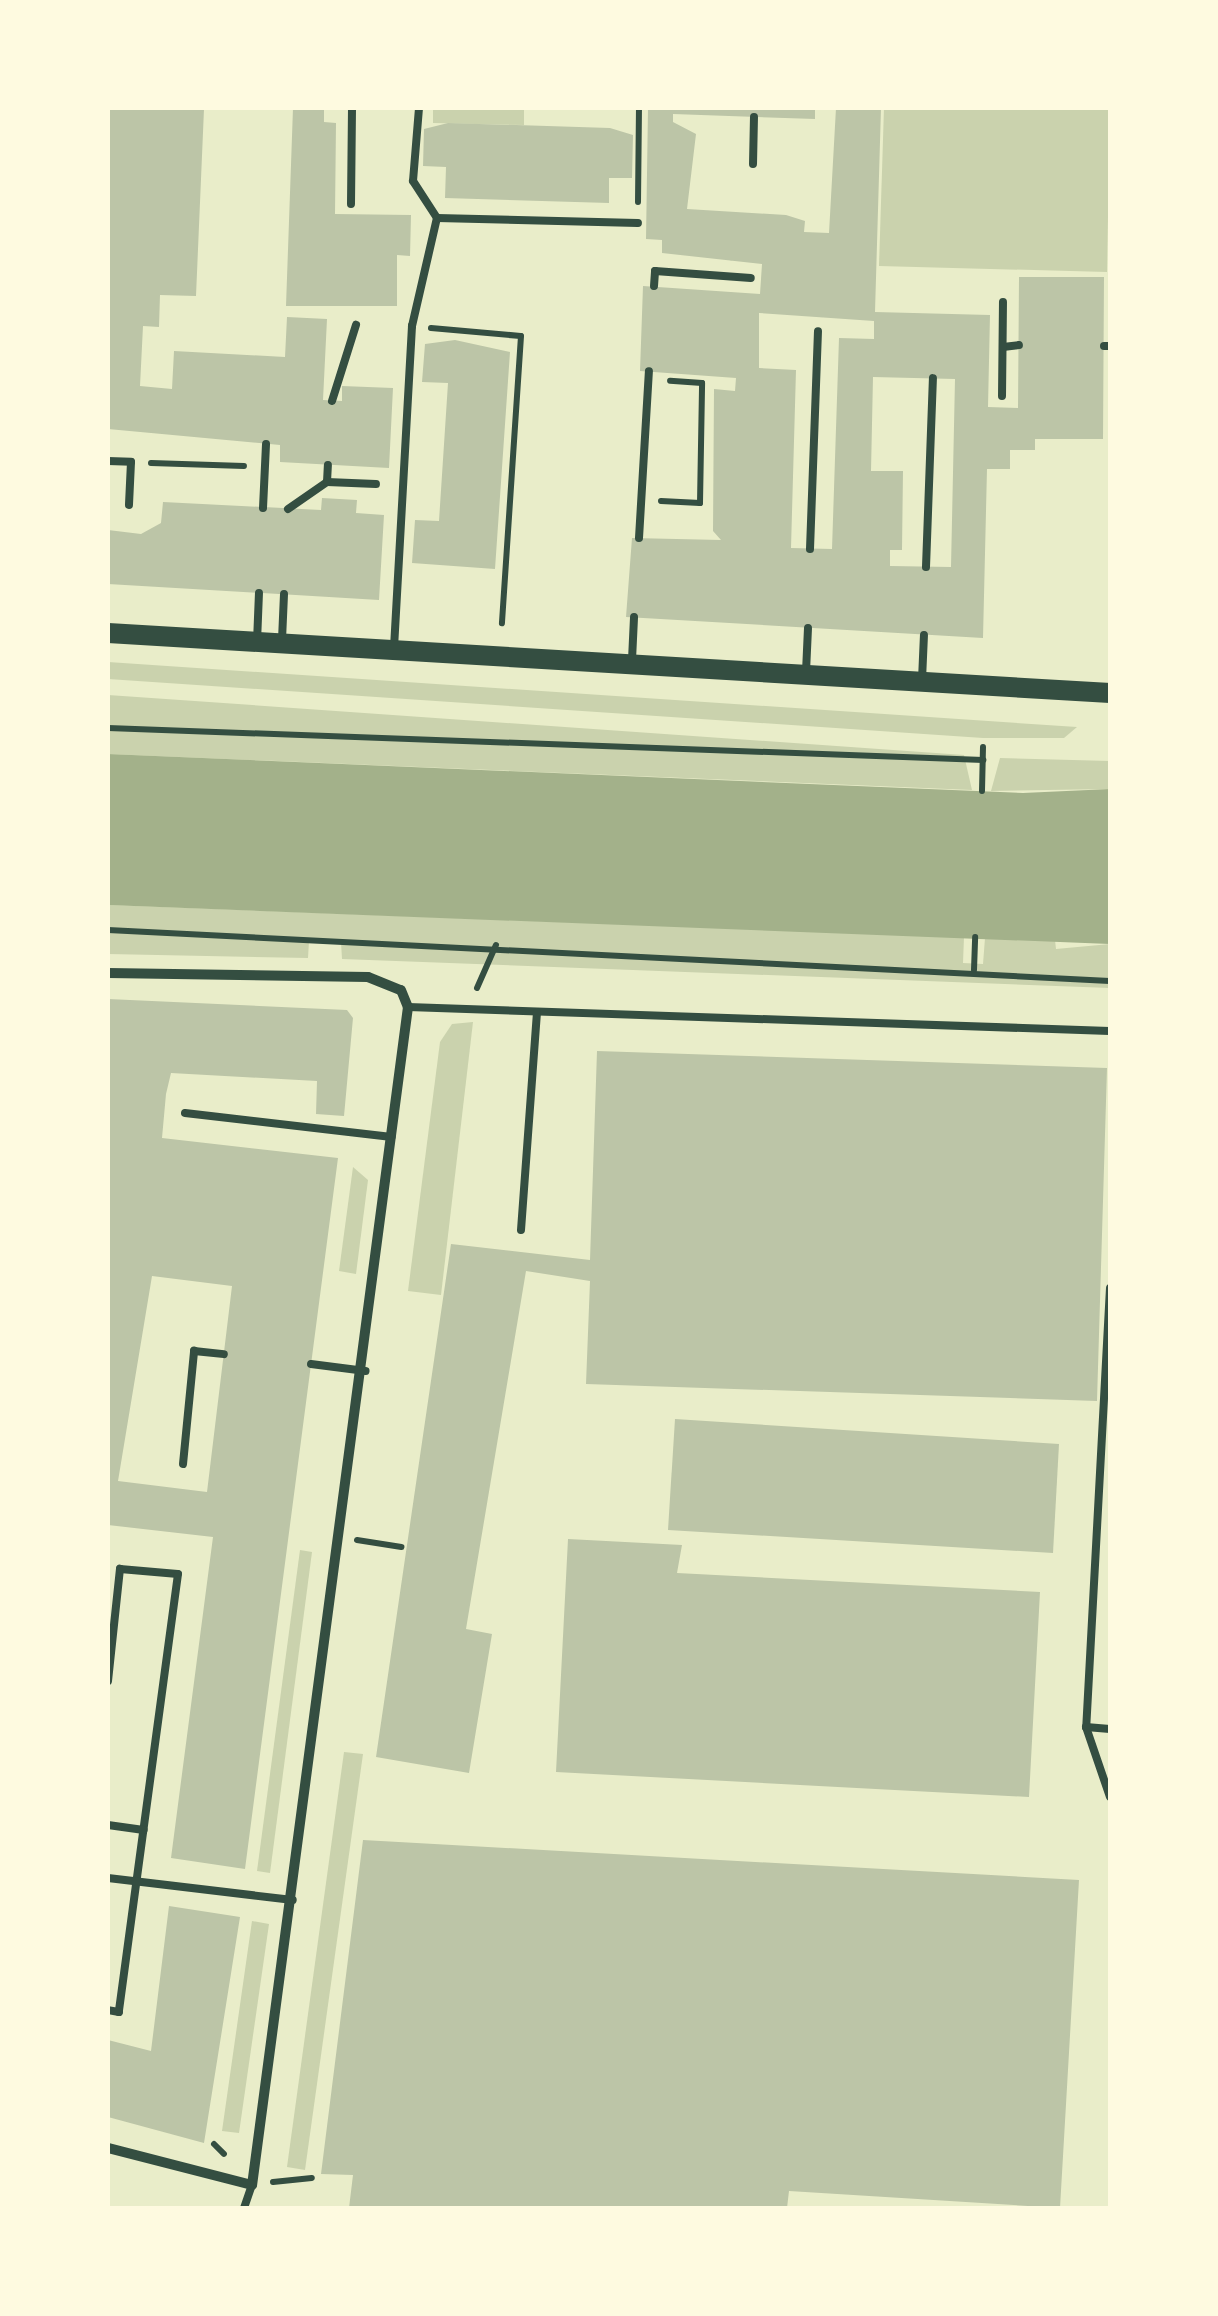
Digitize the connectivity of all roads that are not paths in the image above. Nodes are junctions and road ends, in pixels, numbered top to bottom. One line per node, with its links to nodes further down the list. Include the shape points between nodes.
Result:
1 (352, 108): 5 (lane)
2 (418, 108): 6 (lane, via 414,181)
3 (754, 117): 4 (lane)
4 (753, 164)
5 (351, 204)
6 (438, 218): 7 (lane); 38 (lane, via 412,326)
7 (638, 224)
8 (750, 278): 9 (lane, via 655,271)
9 (654, 286)
10 (1003, 302): 13 (lane)
11 (356, 325): 18 (lane)
12 (818, 331): 28 (lane)
13 (1002, 346): 14 (lane); 17 (lane)
14 (1019, 346)
15 (648, 376): 27 (lane)
16 (933, 378): 29 (lane)
17 (1002, 396)
18 (332, 401)
19 (266, 444): 25 (lane)
20 (108, 460): 24 (lane, via 131,462)
21 (328, 465): 22 (lane)
22 (327, 482): 23 (lane); 26 (lane)
23 (376, 484)
24 (129, 505)
25 (263, 508)
26 (288, 509)
27 (639, 538)
28 (810, 549)
29 (926, 566)
30 (259, 592): 36 (lane)
31 (284, 594): 37 (lane)
32 (634, 617): 39 (lane)
33 (808, 628): 40 (lane)
34 (108, 633): 36 (main road)
35 (924, 635): 41 (lane)
36 (257, 642): 37 (main road)
37 (282, 642): 38 (main road)
38 (394, 648): 39 (main road)
39 (632, 665): 40 (main road)
40 (806, 677): 41 (main road)
41 (922, 684): 42 (main road)
42 (1110, 693)
43 (108, 973): 44 (street, via 368,977 401,990)
44 (408, 1006): 45 (lane); 48 (street)
45 (537, 1014): 46 (lane); 49 (lane)
46 (1110, 1031)
47 (184, 1113): 48 (lane)
48 (392, 1137): 53 (street)
49 (522, 1230)
50 (1110, 1288): 56 (lane)
51 (224, 1354): 54 (lane, via 194,1351)
52 (310, 1364): 53 (lane)
53 (366, 1371): 63 (street)
54 (182, 1464)
55 (108, 1682): 60 (lane, via 120,1569 178,1574)
56 (1086, 1727): 57 (lane); 58 (lane)
57 (1110, 1729)
58 (1110, 1796)
59 (108, 1825): 60 (lane)
60 (144, 1830): 62 (lane)
61 (108, 1878): 62 (lane)
62 (138, 1882): 63 (lane); 64 (lane, via 120,2012)
63 (292, 1900): 66 (street)
64 (108, 2010)
65 (108, 2148): 66 (street)
66 (252, 2184): 67 (lane)
67 (244, 2208)

